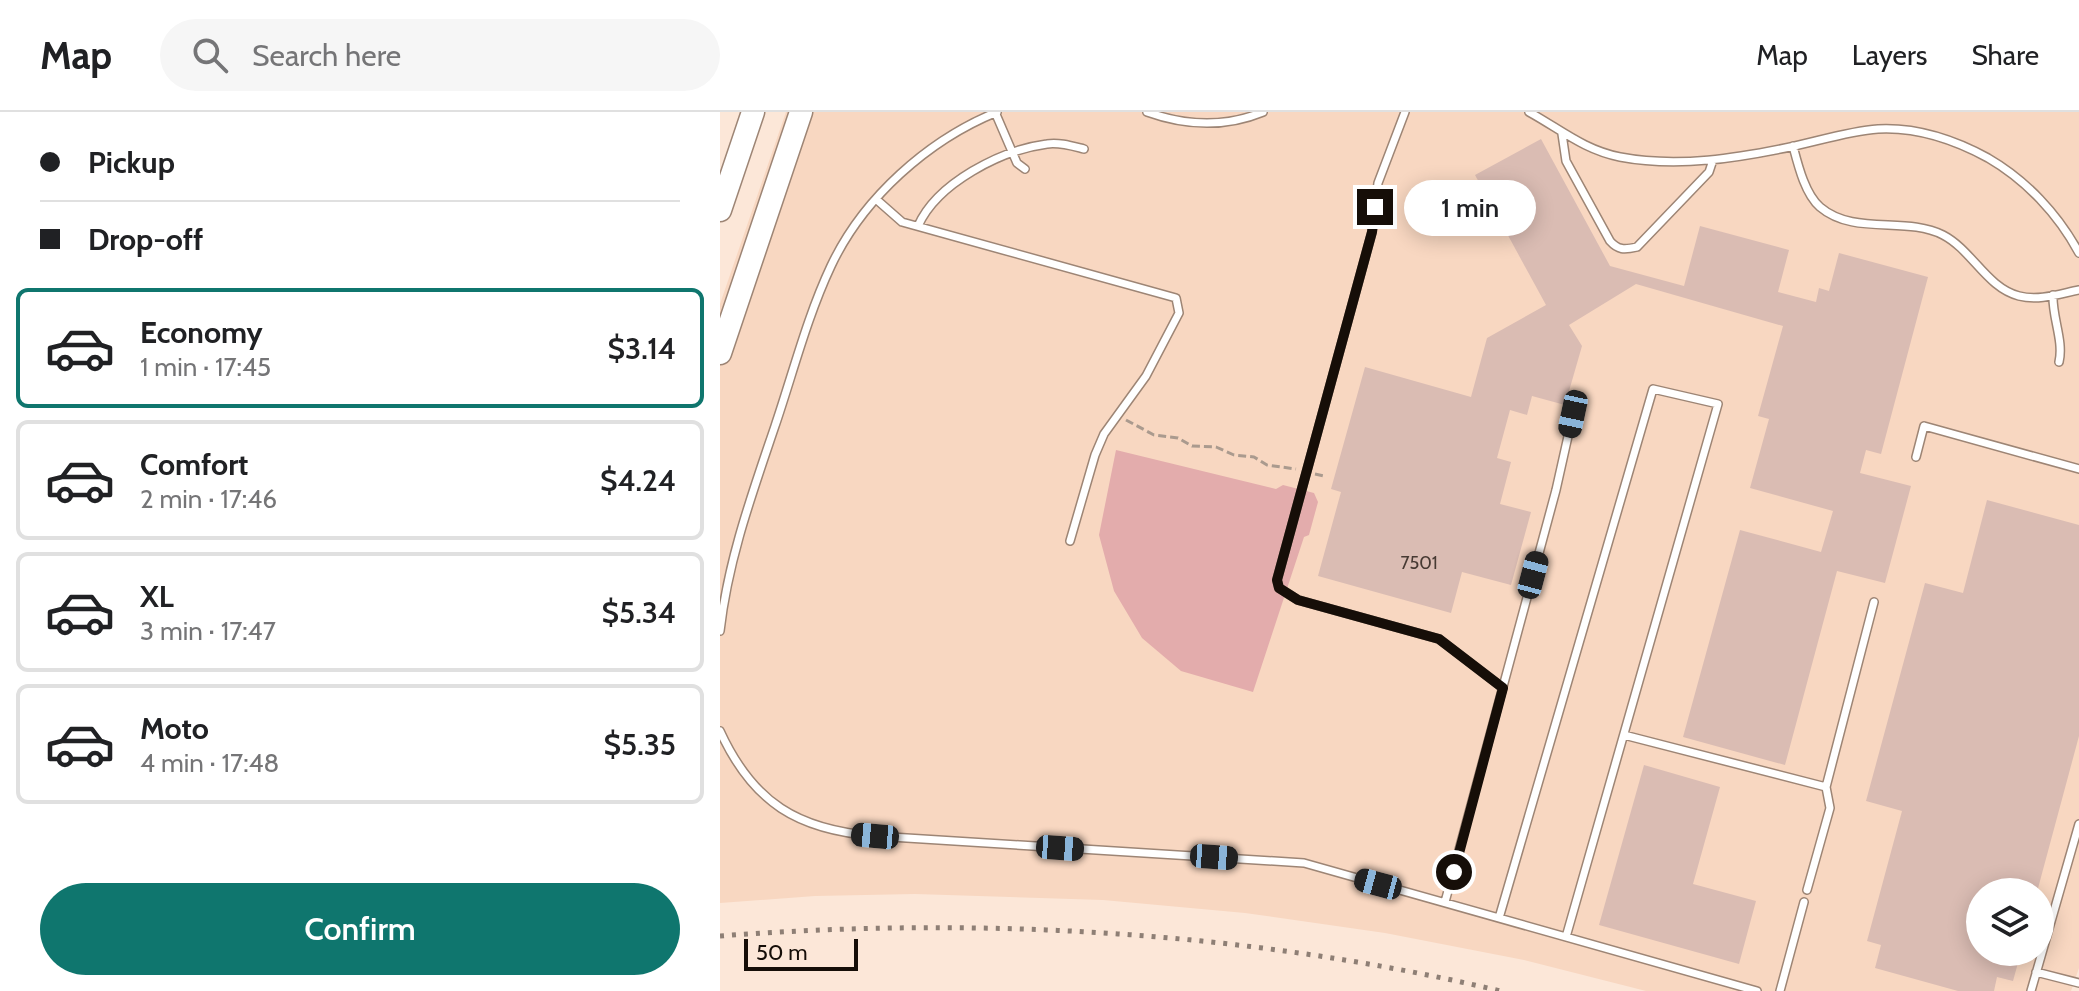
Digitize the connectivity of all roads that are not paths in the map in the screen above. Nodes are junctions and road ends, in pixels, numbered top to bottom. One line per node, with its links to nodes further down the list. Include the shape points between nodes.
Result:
1 (753, 112): 15 (main road)
2 (801, 112): 20 (main road)
3 (996, 112): 11 (lane); 14 (lane, via 918,159)
4 (1147, 112): 5 (lane, via 1221,124)
5 (1263, 112)
6 (1405, 112): 28 (lane, via 1378,183 1372,232 1277,580 1279,588 1298,600 1439,639)
7 (1529, 112): 8 (lane)
8 (1562, 134): 12 (lane, via 1621,157); 12 (lane, via 1566,161 1602,227 1616,248 1625,250 1637,247 1709,172)
9 (1793, 146): 12 (lane); 17 (lane, via 1879,129 1918,132 1955,143 2010,171 2051,210); 19 (lane, via 1817,204 1831,215 1944,235 1999,288 2018,296)
10 (1084, 149): 11 (lane, via 1050,143)
11 (1012, 154): 13 (lane); 16 (lane, via 959,180)
12 (1713, 160)
13 (1025, 169)
14 (877, 200): 16 (lane, via 902,222); 27 (lane, via 841,247 813,313 741,528)
15 (720, 210)
16 (918, 226): 25 (lane, via 1176,298 1179,313 1095,455)
17 (2079, 253)
18 (2079, 290): 19 (lane)
19 (2053, 295): 21 (lane)
20 (720, 353)
21 (2059, 362)
22 (1573, 414): 28 (lane)
23 (1916, 457): 24 (lane, via 1924,426)
24 (2079, 469)
25 (1070, 541)
26 (1874, 602): 31 (lane)
27 (720, 631)
28 (1503, 688): 34 (lane)
29 (720, 731): 34 (lane, via 757,788 799,820 824,829 1304,863)
30 (1624, 735): 31 (lane); 36 (lane, via 1718,404 1653,389); 37 (lane)
31 (1826, 787): 33 (lane, via 1830,808)
32 (2079, 824): 38 (lane)
33 (1807, 890)
34 (1445, 902): 36 (lane)
35 (1804, 902): 41 (lane)
36 (1499, 918): 37 (lane)
37 (1566, 937): 40 (lane)
38 (2036, 972): 39 (lane); 42 (lane)
39 (2079, 983)
40 (1757, 991)
41 (1780, 991)
42 (2031, 991)

